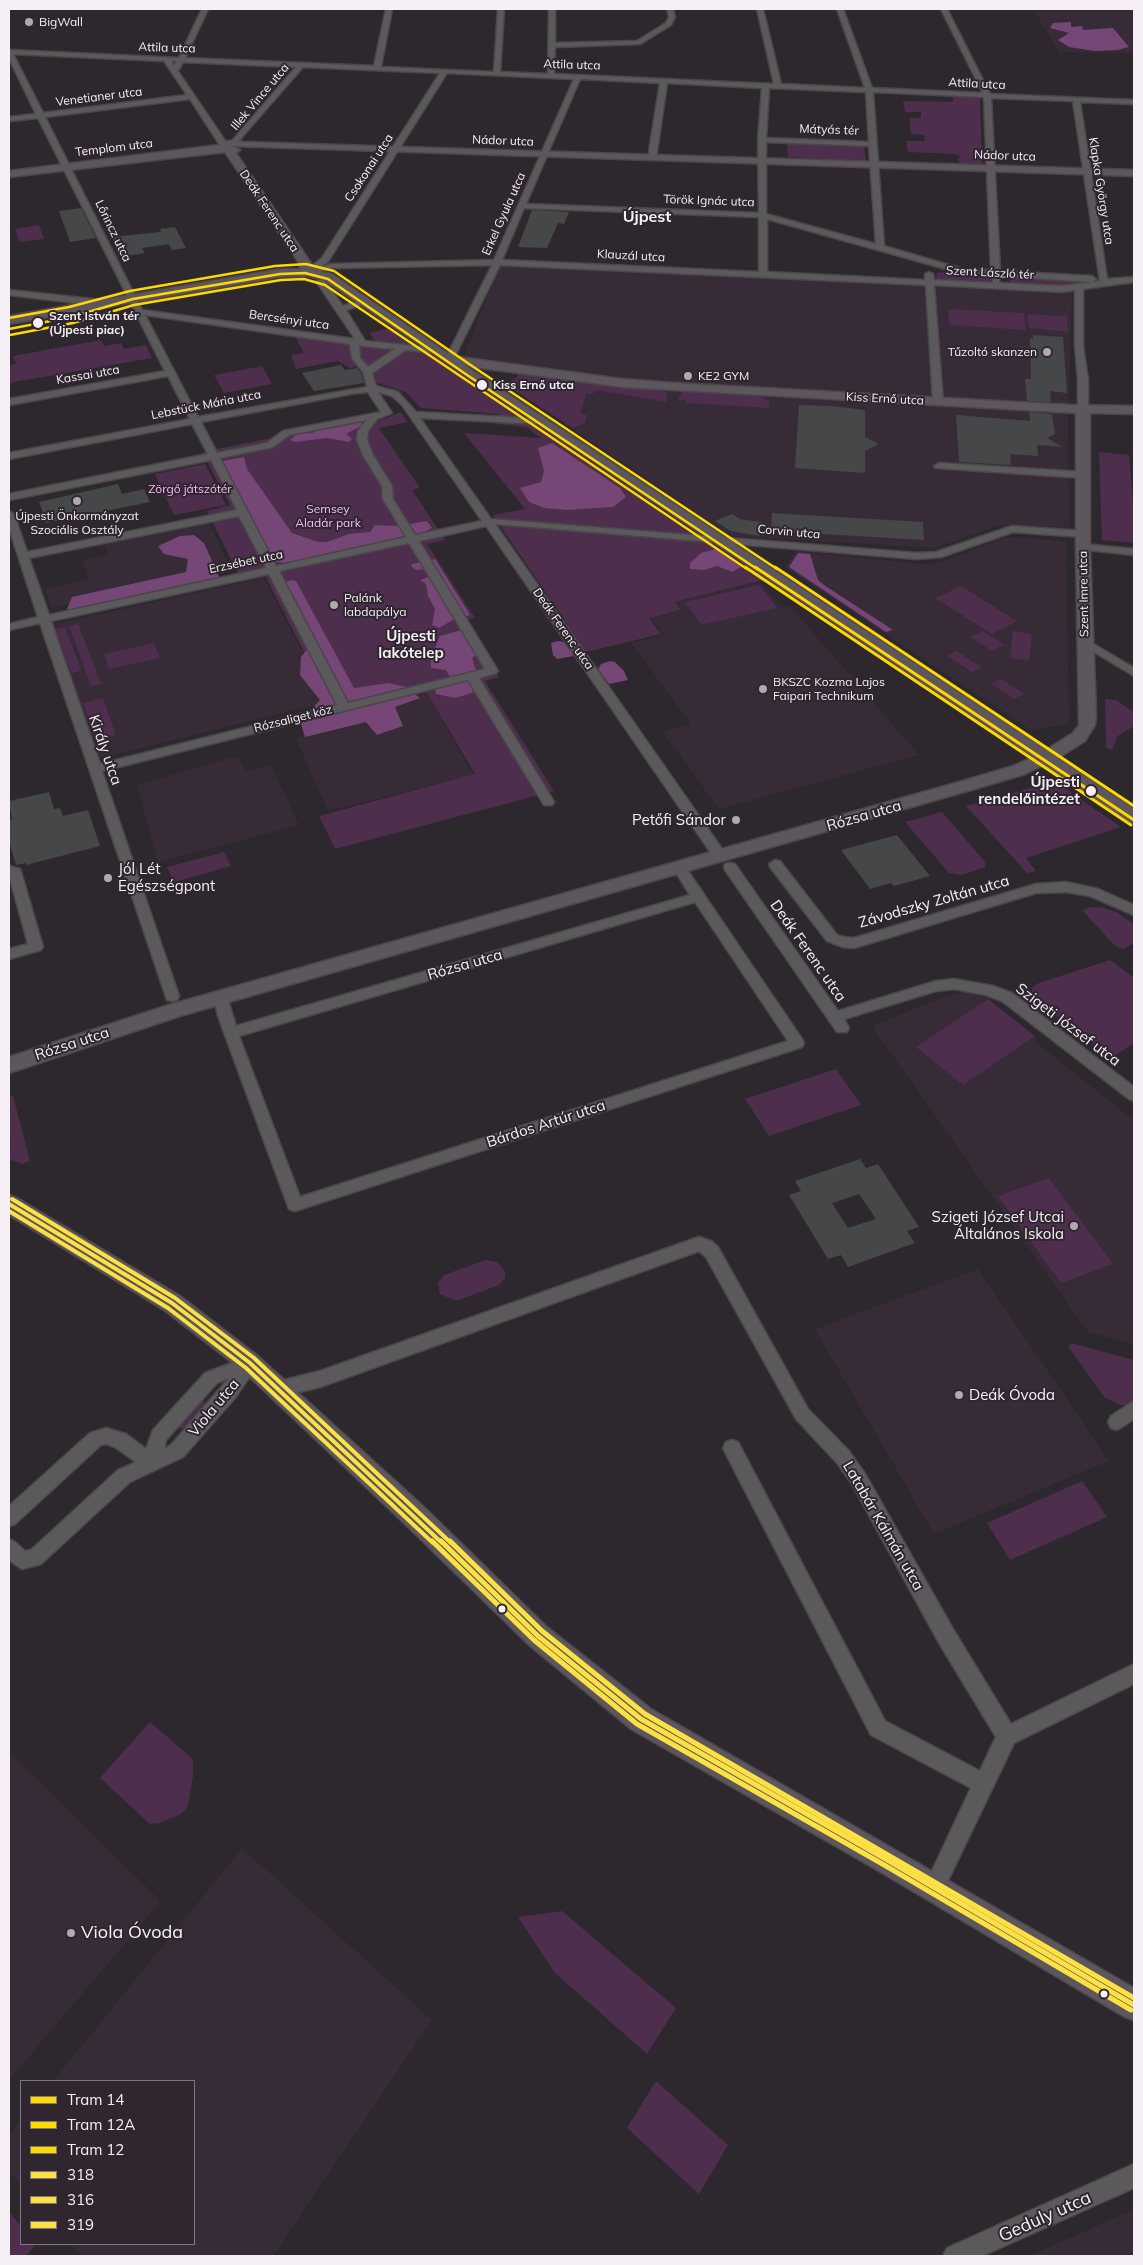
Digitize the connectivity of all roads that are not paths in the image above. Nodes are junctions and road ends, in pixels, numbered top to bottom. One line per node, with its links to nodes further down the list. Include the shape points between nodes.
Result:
1 (205, 9): 12 (street)
2 (389, 9): 14 (street)
3 (502, 9): 17 (street)
4 (552, 9): 9 (street)
5 (670, 9): 9 (street, via 672,17 669,24 638,42)
6 (760, 9): 22 (street)
7 (840, 9): 23 (street)
8 (944, 9): 24 (street)
9 (552, 45): 18 (street)
10 (10, 56): 11 (street, Attila utca); 28 (street, Lőrincz utca)
11 (166, 59): 12 (street, Attila utca); 15 (street, Deák Ferenc utca)
12 (182, 60): 13 (street, Attila utca); 15 (street)
13 (301, 65): 14 (street, Attila utca); 32 (street, Illek Vince utca)
14 (377, 68): 16 (street, Attila utca)
15 (175, 71): 25 (street, Deák Ferenc utca)
16 (445, 71): 17 (street, Attila utca); 33 (street, Csokonai utca)
17 (497, 73): 18 (street, Attila utca)
18 (551, 75): 19 (street, Attila utca)
19 (578, 77): 20 (street, Attila utca); 34 (street, Erkel Gyula utca)
20 (664, 80): 21 (street, Attila utca); 35 (street)
21 (766, 85): 22 (street, Attila utca); 30 (street)
22 (778, 86): 23 (street, Attila utca)
23 (869, 90): 24 (street, Attila utca); 31 (street)
24 (987, 95): 26 (street, Attila utca); 39 (street)
25 (192, 97): 28 (street, Venetianer utca); 32 (street, Deák Ferenc utca)
26 (1076, 99): 27 (street, Attila utca); 40 (street, Klapka György utca)
27 (1134, 102)
28 (40, 115): 29 (street, Venetianer utca); 38 (street, Lőrincz utca)
29 (9, 119)
30 (762, 140): 31 (street, Mátyás tér); 36 (street)
31 (873, 144): 37 (street, Mátyás tér)
32 (230, 146): 33 (street, Nádor utca); 38 (street, Templom utca); 51 (street, Deák Ferenc utca)
33 (396, 149): 34 (street, Nádor utca); 46 (street, Csokonai utca)
34 (544, 154): 35 (street, Nádor utca); 43 (street, Erkel Gyula utca)
35 (652, 158): 36 (street, Nádor utca)
36 (762, 162): 37 (street); 44 (street)
37 (874, 165): 39 (street, Nádor utca); 45 (street, Mátyás tér)
38 (67, 167): 42 (street, Templom utca); 59 (street, Lőrincz utca)
39 (990, 168): 40 (street, Nádor utca); 50 (street)
40 (1086, 171): 41 (street, Nádor utca); 54 (street, Klapka György utca)
41 (1134, 173)
42 (9, 174)
43 (522, 206): 44 (street, Török Ignác utca); 47 (street, Erkel Gyula utca)
44 (762, 215): 45 (street, Török Ignác utca); 52 (street)
45 (880, 248): 48 (street, Török Ignác utca)
46 (324, 260): 49 (street); 51 (street, Csokonai utca)
47 (497, 262): 49 (street, Klauzál utca); 52 (street, Klauzál utca); 69 (street, Erkel Gyula utca)
48 (929, 262): 50 (street, Szent László tér, via 963,271); 55 (street)
49 (331, 266): 51 (street, Klauzál utca)
50 (995, 272): 54 (street, Szent László tér); 56 (street)
51 (313, 275): 59 (street, via 280,273); 60 (street, via 333,279); 62 (street, Deák Ferenc utca)
52 (763, 275): 55 (street, Klauzál utca)
53 (1134, 279): 54 (street, Szent László tér)
54 (1105, 282): 57 (street, Szent László tér)
55 (929, 283): 56 (street, Szent László tér); 74 (street, Szent László tér)
56 (997, 286): 57 (street, Szent László tér)
57 (1079, 288): 76 (street)
58 (9, 292): 61 (street)
59 (132, 298): 61 (street); 63 (street, Lőrincz utca); 65 (street, via 80,318)
60 (365, 302): 62 (street); 68 (street)
61 (101, 303): 64 (street)
62 (341, 309): 66 (street, Deák Ferenc utca)
63 (141, 312): 66 (street, Bercsényi utca); 71 (street, Lőrincz utca)
64 (9, 320)
65 (9, 332)
66 (358, 342): 67 (street, Bercsényi utca); 70 (street, Deák Ferenc utca, via 356,358)
67 (404, 347): 68 (street, Bercsényi utca); 70 (street)
68 (434, 350): 69 (street)
69 (449, 360): 74 (street, Kiss Ernő utca, via 622,383); 80 (street)
70 (367, 372): 72 (street, Deák Ferenc utca)
71 (172, 373): 73 (street, Kassai utca); 79 (street, Lőrincz utca)
72 (372, 389): 75 (street, Lebstück Mária utca, via 391,392); 78 (street, Deák Ferenc utca); 79 (street, Lebstück Mária utca)
73 (9, 402)
74 (938, 402): 76 (street, Kiss Ernő utca)
75 (409, 409): 78 (street); 80 (street); 88 (street, Deák Ferenc utca)
76 (1083, 410): 77 (street, Kiss Ernő utca); 84 (street, Szent Imre utca)
77 (1134, 410)
78 (387, 413): 82 (street, via 286,433 270,445); 89 (street, via 370,421 363,431 362,440 387,486 388,499)
79 (195, 420): 81 (street, Lebstück Mária utca); 82 (street, Lőrincz utca)
80 (540, 421): 90 (street)
81 (9, 456)
82 (213, 456): 85 (street); 86 (street, Lőrincz utca)
83 (939, 466): 84 (street)
84 (1084, 475): 91 (street, Szent Imre utca)
85 (9, 497)
86 (242, 512): 93 (street); 94 (street, Lőrincz utca)
87 (9, 514): 93 (street, Király utca)
88 (488, 523): 89 (street, Erzsébet utca); 90 (street, Corvin utca, via 496,521); 105 (street, Deák Ferenc utca)
89 (412, 539): 94 (street, Erzsébet utca); 99 (street, Rózsaliget köz, via 492,671)
90 (718, 540): 91 (street, Corvin utca, via 924,556 937,555 1012,529); 101 (street)
91 (1083, 540): 92 (street, Corvin utca); 97 (street, Szent Imre utca)
92 (1134, 552)
93 (23, 556): 95 (street, Király utca)
94 (273, 571): 95 (street, Erzsébet utca); 100 (street, Lőrincz utca)
95 (44, 619): 96 (street, Erzsébet utca); 102 (street, Király utca)
96 (9, 627)
97 (1085, 642): 98 (street); 101 (street, Szent Imre utca, via 1087,725 1079,737)
98 (1134, 673)
99 (472, 676): 100 (street, Rózsaliget köz); 103 (street)
100 (344, 707): 102 (street, Rózsaliget köz)
101 (1046, 758): 104 (street); 105 (street, Rózsa utca, via 1003,775)
102 (94, 769): 112 (street, Király utca)
103 (548, 802)
104 (1134, 817)
105 (725, 862): 107 (street, Rózsa utca); 114 (street, Deák Ferenc utca)
106 (775, 864): 110 (street, Závodszky Zoltán utca, via 832,938 843,942 854,943 1036,889 1066,887 1094,892)
107 (679, 868): 109 (street); 113 (street, Rózsa utca)
108 (9, 870): 111 (street, via 15,872 36,947)
109 (698, 896): 115 (street, Rózsa utca); 115 (street, Bárdos Artúr utca, via 797,1043 295,1205)
110 (1134, 910)
111 (9, 954)
112 (172, 996)
113 (221, 998): 115 (street); 116 (street, Rózsa utca)
114 (838, 1023): 117 (street, Szigeti József utca, via 936,986 954,984 988,990 1007,997)
115 (231, 1033)
116 (9, 1065)
117 (1134, 1095)
118 (9, 1204): 119 (street, via 172,1303)
119 (250, 1363): 120 (street); 124 (street, Viola utca, via 229,1393 177,1451); 124 (street, Viola utca, via 211,1378 159,1436)
120 (280, 1389): 128 (street, Latabár Kálmán utca, via 320,1379 699,1244 705,1246 712,1252 802,1414 843,1457 858,1478 946,1636); 130 (street, via 538,1636 641,1719)
121 (1134, 1409): 122 (street)
122 (1117, 1422)
123 (732, 1448): 129 (street, via 878,1728)
124 (147, 1459): 125 (street, via 114,1437 96,1439); 126 (street, Viola utca, via 35,1558)
125 (9, 1518)
126 (16, 1554)
127 (1134, 1674): 128 (street)
128 (1007, 1736): 129 (street)
129 (984, 1784): 130 (street)
130 (934, 1888): 131 (street)
131 (1134, 2005)
132 (1134, 2176): 133 (street, Geduly utca)
133 (955, 2256)

